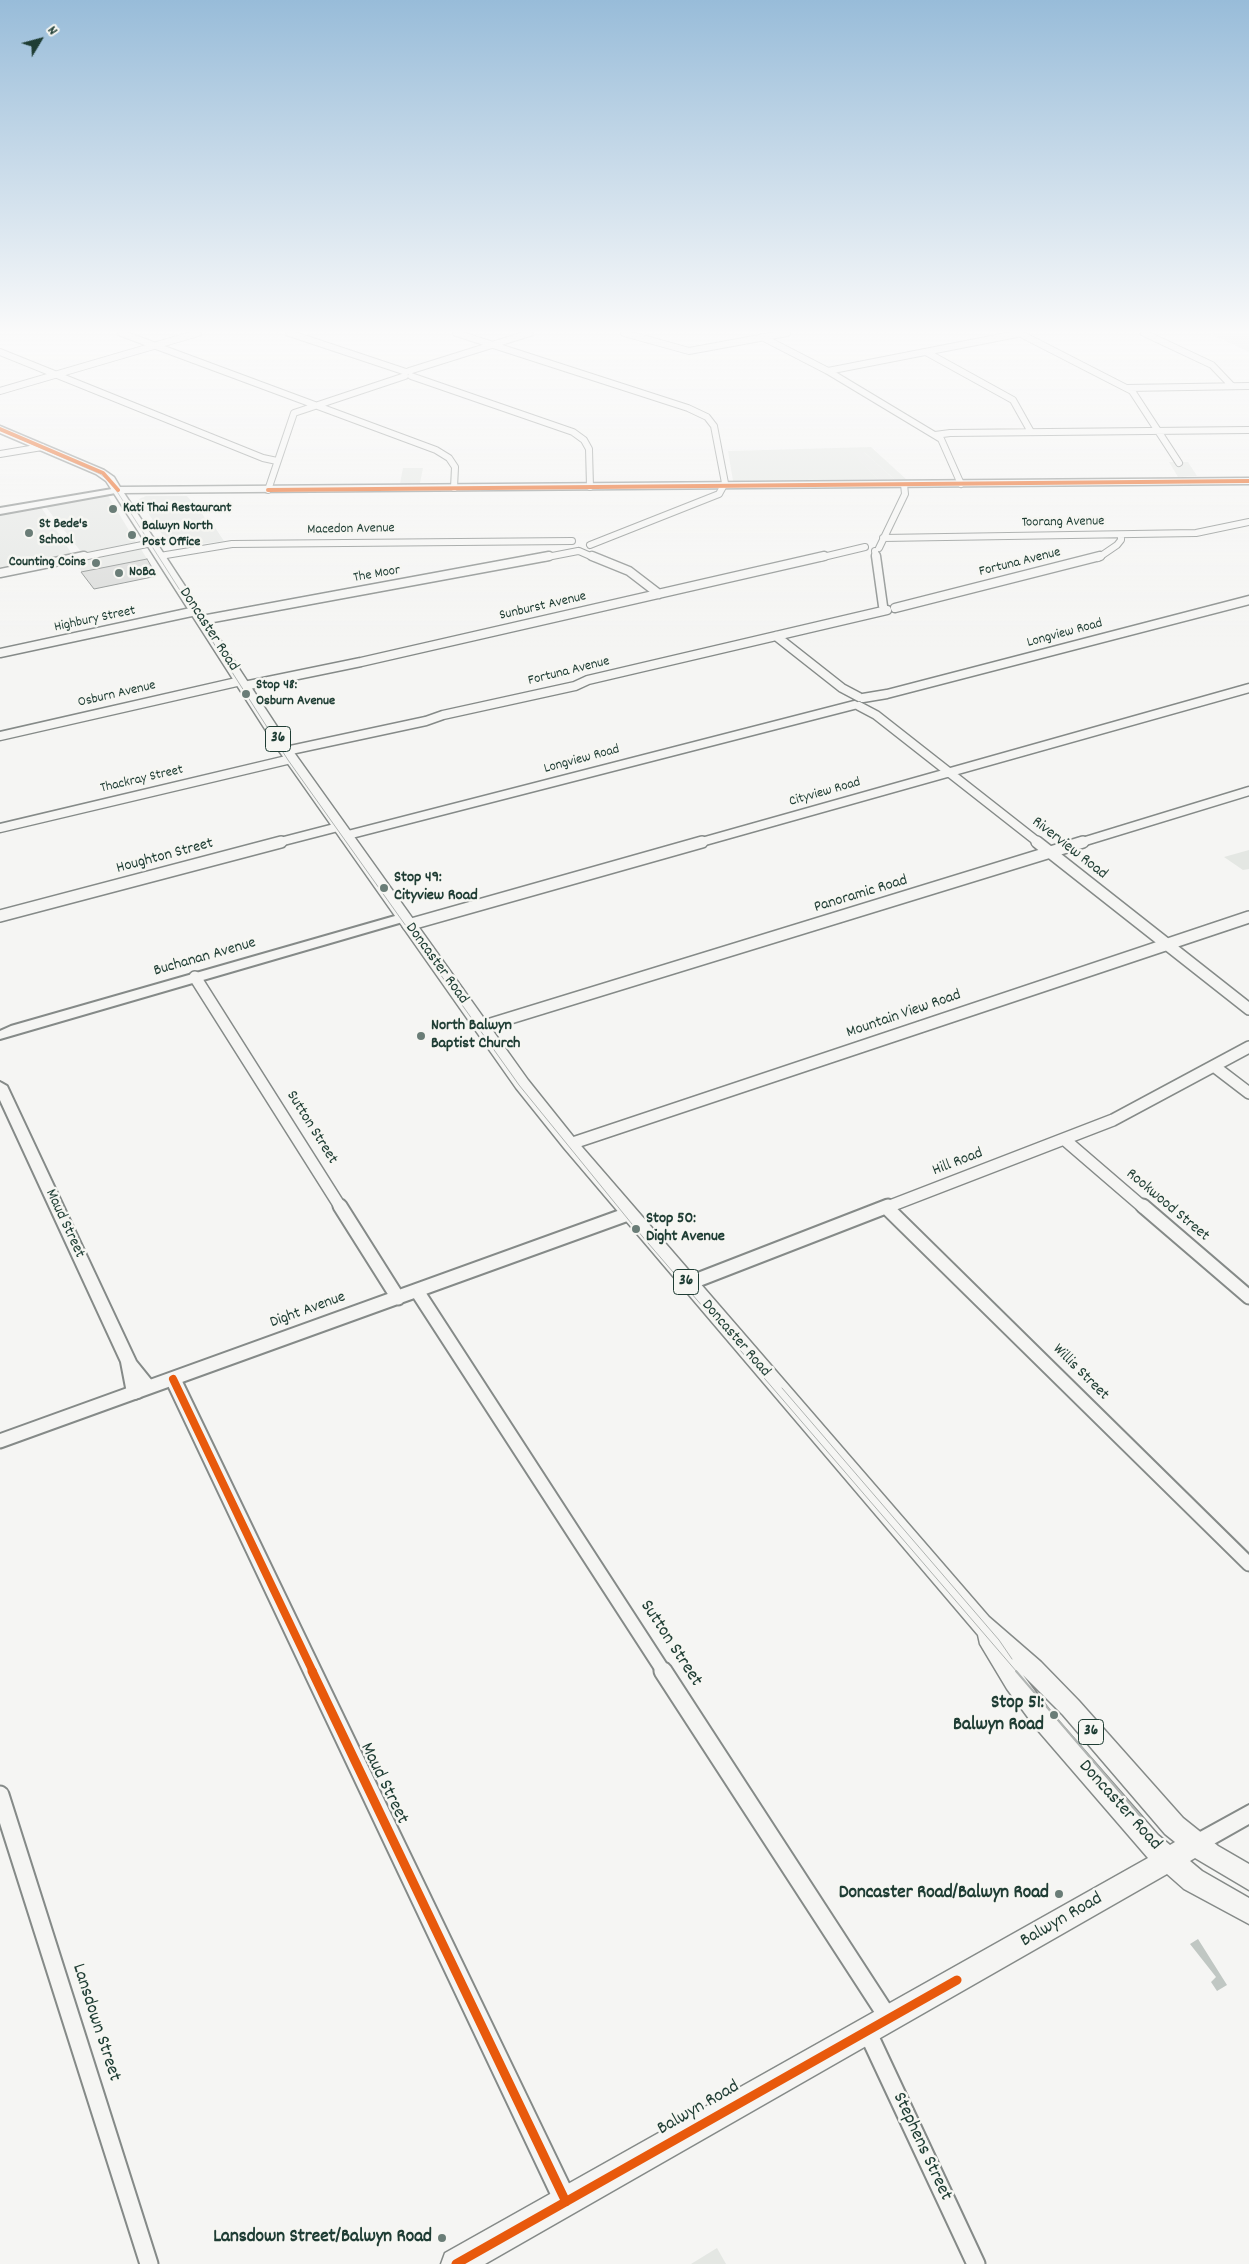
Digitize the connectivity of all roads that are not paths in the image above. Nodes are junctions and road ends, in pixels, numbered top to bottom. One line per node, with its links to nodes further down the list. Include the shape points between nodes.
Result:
1 (23, 439): 9 (main road, Doncaster Road / 36)
2 (217, 439): 11 (street, via 258,455)
3 (284, 439): 11 (street)
4 (403, 439): 19 (street, via 442,454 455,467)
5 (582, 439): 18 (street, via 589,449)
6 (717, 439): 17 (street)
7 (940, 439): 16 (street)
8 (1163, 439): 12 (street)
9 (42, 447): 10 (street); 13 (main road, Doncaster Road / 36)
10 (0, 454)
11 (278, 458): 21 (street)
12 (1178, 463)
13 (97, 471): 20 (main road, Doncaster Road / 36, via 109,477); 22 (main road)
14 (1249, 481): 16 (main road)
15 (904, 484): 16 (main road); 17 (main road); 28 (street, via 905,494)
16 (961, 484)
17 (722, 486): 18 (main road); 27 (street, via 715,496)
18 (590, 487): 19 (main road)
19 (454, 488): 21 (main road)
20 (118, 490): 22 (main road); 23 (main road, Doncaster Road / 36); 24 (street)
21 (268, 490): 22 (main road)
22 (169, 491): 23 (main road, via 137,495)
23 (125, 501): 29 (main road, Doncaster Road / 36)
24 (0, 510)
25 (1247, 522): 26 (street, Toorang Avenue, via 1202,532)
26 (1121, 535): 28 (street, Toorang Avenue); 36 (street, Fortuna Avenue, via 1117,545 1096,559)
27 (606, 537): 30 (street); 30 (street, via 582,541)
28 (883, 538): 31 (street)
29 (152, 543): 32 (main road, Doncaster Road / 36); 33 (street)
30 (577, 547): 32 (street, Macedon Avenue, via 542,541 232,544); 34 (street, The Moor, via 629,571); 37 (street, The Moor, via 557,555)
31 (871, 549): 34 (street, Sunburst Avenue, via 847,551); 36 (street)
32 (160, 556): 37 (main road, Doncaster Road / 36)
33 (0, 573)
34 (659, 594): 40 (street, Sunburst Avenue)
35 (1249, 600): 42 (street, Longview Road)
36 (888, 607): 38 (street, Fortuna Avenue)
37 (199, 615): 39 (street, Highbury Street); 40 (main road, Doncaster Road / 36)
38 (776, 636): 42 (street, Riverview Road); 44 (street, Fortuna Avenue)
39 (0, 653)
40 (242, 683): 43 (street, Osburn Avenue); 44 (main road, Doncaster Road / 36)
41 (1249, 688): 45 (street, Cityview Road)
42 (858, 701): 45 (street, Riverview Road); 48 (street, Longview Road)
43 (0, 736)
44 (289, 755): 47 (street, Thackray Street); 48 (main road, Doncaster Road / 36)
45 (948, 773): 49 (street, Riverview Road); 52 (street, Cityview Road)
46 (1249, 791): 49 (street, Panoramic Road)
47 (0, 828)
48 (341, 831): 50 (street, Houghton Street); 52 (main road, Doncaster Road / 36)
49 (1050, 852): 53 (street, Riverview Road); 56 (street, Panoramic Road)
50 (0, 916)
51 (1249, 917): 53 (street, Mountain View Road)
52 (405, 922): 54 (street, Buchanan Avenue); 56 (main road, Doncaster Road / 36)
53 (1165, 944): 55 (street, Riverview Road); 67 (street, Mountain View Road)
54 (195, 978): 57 (street, Buchanan Avenue); 73 (street, Sutton Street)
55 (1248, 1009)
56 (481, 1027): 67 (main road, Doncaster Road / 36)
57 (16, 1029): 58 (street, Buchanan Avenue); 59 (street, Buchanan Avenue)
58 (0, 1031)
59 (0, 1035)
60 (1249, 1047): 62 (street, Hill Road)
61 (1249, 1052): 62 (street, Hill Road)
62 (1233, 1057): 63 (street, Hill Road)
63 (1214, 1067): 65 (street); 66 (street, Hill Road, via 1113,1120)
64 (0, 1086): 75 (street, Maud Street)
65 (1249, 1093)
66 (1065, 1140): 68 (street, Hill Road); 72 (street, Rookwood Street)
67 (570, 1144): 69 (main road, Doncaster Road / 36)
68 (887, 1208): 70 (street, Hill Road); 77 (street, Willis Street)
69 (628, 1214): 70 (main road, Doncaster Road / 36); 71 (street, Dight Avenue)
70 (687, 1284): 78 (main road, Doncaster Road / 36)
71 (418, 1291): 73 (street, Dight Avenue); 85 (street, Sutton Street)
72 (1249, 1297)
73 (398, 1298): 74 (street, Dight Avenue)
74 (173, 1379): 75 (street, Dight Avenue); 86 (street, Maud Street)
75 (142, 1390): 76 (street, Dight Avenue)
76 (0, 1441)
77 (1249, 1564)
78 (981, 1624): 81 (main road, Doncaster Road / 36, via 1052,1688 1162,1813); 82 (main road, Doncaster Road / 36, via 1015,1682 1043,1720 1137,1830)
79 (0, 1795): 87 (street, Lansdown Street)
80 (1249, 1814): 81 (street, Balwyn Road)
81 (1196, 1844): 82 (main road, Balwyn Road); 83 (main road, Doncaster Road / 36)
82 (1168, 1861): 84 (main road, Doncaster Road / 36, via 1208,1890); 85 (main road, Balwyn Road)
83 (1249, 1878)
84 (1249, 1912)
85 (878, 2025): 86 (main road, Balwyn Road); 89 (street, Stephens Street)
86 (566, 2202): 88 (main road, Balwyn Road)
87 (149, 2264)
88 (456, 2264)
89 (976, 2264)

